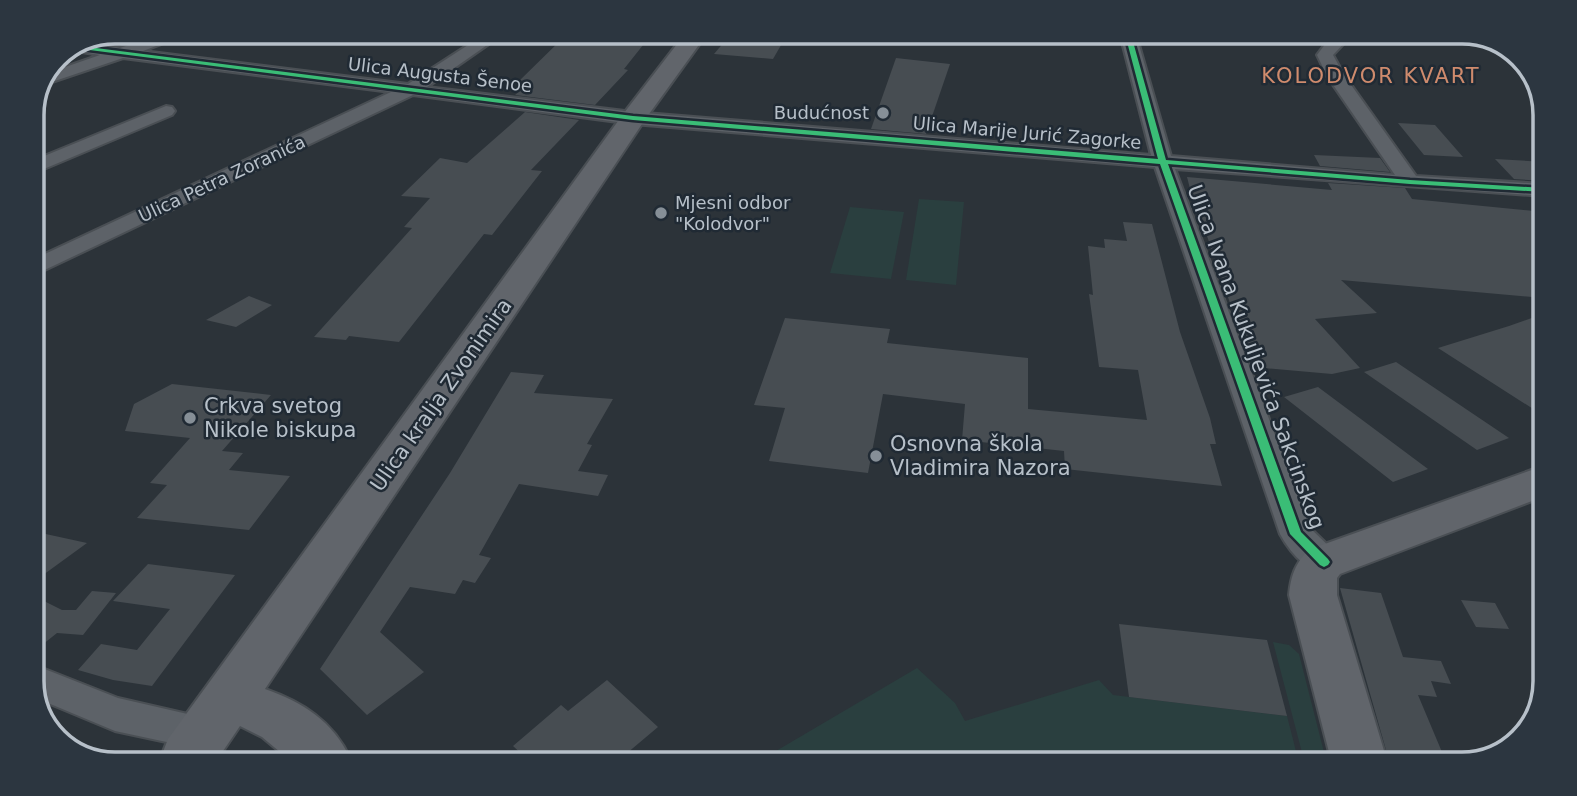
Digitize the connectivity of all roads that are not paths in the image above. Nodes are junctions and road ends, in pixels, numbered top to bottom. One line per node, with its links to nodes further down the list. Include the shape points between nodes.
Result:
1 (147, 44): 7 (street)
2 (480, 44): 9 (street, Ulica Petra Zoranića)
3 (688, 44): 11 (main road, Ulica kralja Zvonimira)
4 (1131, 44): 12 (street, Ulica Ivana Kukuljevića Sakcinskog)
5 (1332, 44): 14 (street, via 1325,55 1336,76)
6 (90, 49): 7 (street, Ulica Augusta Šenoe)
7 (122, 53): 8 (street); 9 (street, Ulica Augusta Šenoe)
8 (55, 77)
9 (412, 89): 11 (street, Ulica Augusta Šenoe); 16 (street, Ulica Petra Zoranića)
10 (166, 111): 13 (street)
11 (633, 118): 12 (street, Ulica Marije Jurić Zagorke); 20 (main road, Ulica kralja Zvonimira)
12 (1163, 162): 14 (street, Ulica Marije Jurić Zagorke); 18 (street, Ulica Ivana Kukuljevića Sakcinskog, via 1296,534)
13 (44, 163)
14 (1410, 182): 15 (street, Ulica Marije Jurić Zagorke)
15 (1533, 189)
16 (44, 263)
17 (1533, 485): 18 (main road)
18 (1324, 562): 22 (main road, via 1314,574 1312,595)
19 (44, 685): 20 (street, via 115,714)
20 (207, 730): 21 (main road, via 268,712 300,732)
21 (316, 752)
22 (1357, 752)

